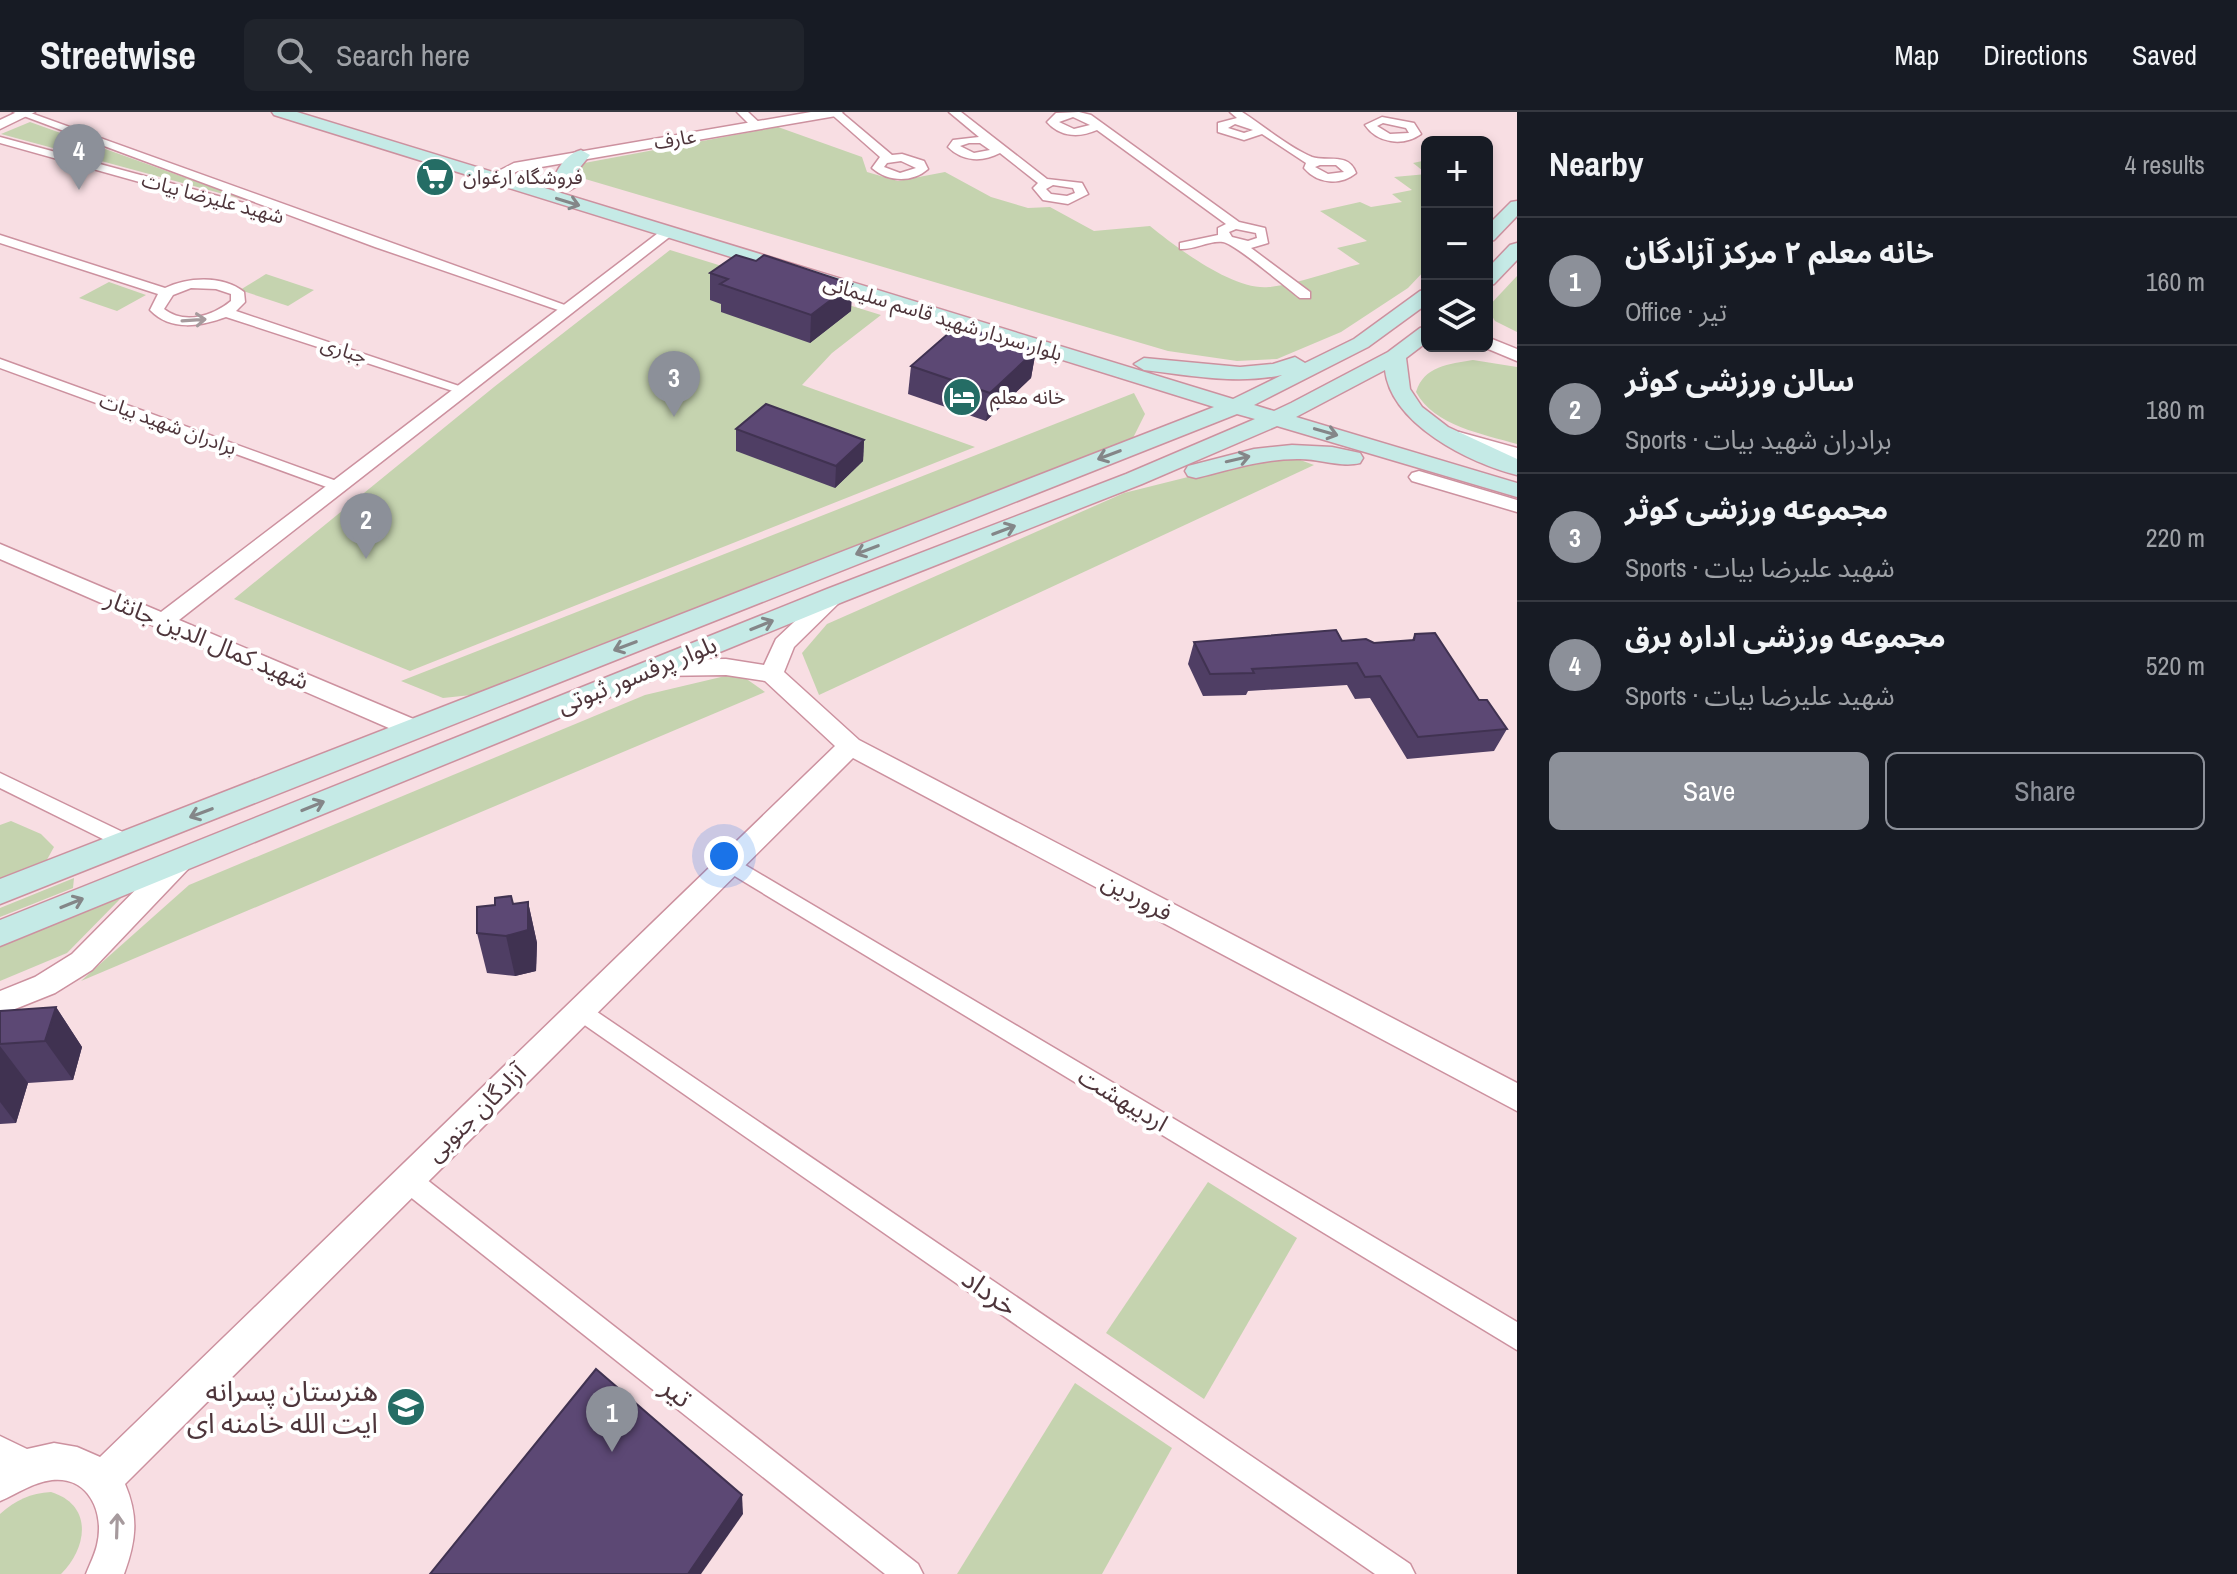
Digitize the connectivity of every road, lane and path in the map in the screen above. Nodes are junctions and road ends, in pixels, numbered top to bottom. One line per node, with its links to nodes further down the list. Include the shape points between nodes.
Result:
1 (280, 112): 18 (main road, بلوار سردار شهید قاسم سلیمانی)
2 (328, 112): 17 (main road, بلوار سردار شهید قاسم سلیمانی)
3 (742, 112): 12 (street)
4 (835, 112): 12 (street, عارف); 15 (street)
5 (954, 112): 19 (street)
6 (1235, 112): 16 (street)
7 (1360, 112): 10 (street)
8 (23, 113): 11 (street); 27 (street, شهید علیرضا بیات)
9 (1090, 119): 22 (street)
10 (1376, 121)
11 (0, 125)
12 (757, 126): 14 (street, عارف)
13 (0, 140): 27 (street, شهید علیرضا بیات)
14 (581, 155): 17 (street, عارف); 20 (main road, via 566,169)
15 (888, 158)
16 (1313, 162)
17 (514, 167): 18 (street, عارف); 20 (main road, بلوار سردار شهید قاسم سلیمانی)
18 (491, 179): 24 (main road, بلوار سردار شهید قاسم سلیمانی, one-way to 24)
19 (1045, 183)
20 (570, 185): 40 (main road, بلوار سردار شهید قاسم سلیمانی)
21 (1517, 206): 23 (main road)
22 (1235, 225): 25 (street, via 1225,228); 28 (street, via 1256,228 1265,237 1260,243)
23 (1493, 230)
24 (666, 232): 35 (street); 40 (main road, بلوار سردار شهید قاسم سلیمانی)
25 (1224, 237): 28 (street); 29 (street)
26 (0, 239): 32 (street)
27 (379, 244): 35 (street, شهید علیرضا بیات)
28 (1241, 244): 33 (street)
29 (1184, 246)
30 (1517, 249): 31 (main road)
31 (1493, 274)
32 (167, 293): 36 (street, one-way to 36, via 158,301 163,317 211,319); 36 (street, via 207,282 226,285 237,292 238,302)
33 (1305, 295)
34 (1421, 299): 37 (main road, بلوار پرفسور ثبوتی)
35 (566, 308): 41 (street)
36 (226, 312): 41 (street, جباری)
37 (1361, 343): 40 (main road, via 1339,343 1267,372); 42 (main road, بلوار پرفسور ثبوتی)
38 (1415, 344): 43 (main road, بلوار پرفسور ثبوتی); 44 (main road, via 1403,398)
39 (0, 363): 50 (street, برادران شهید بیات)
40 (1139, 370): 42 (main road, بلوار سردار شهید قاسم سلیمانی); 45 (main road, via 1163,411)
41 (461, 389): 50 (street)
42 (1245, 402): 43 (main road, بلوار سردار شهید قاسم سلیمانی); 45 (main road, بلوار پرفسور ثبوتی)
43 (1287, 413): 47 (main road, بلوار سردار شهید قاسم سلیمانی); 49 (main road, بلوار پرفسور ثبوتی); 51 (main road, بلوار سردار شهید قاسم سلیمانی, one-way to 51)
44 (1448, 435): 46 (street); 47 (main road)
45 (1151, 439): 58 (main road, بلوار پرفسور ثبوتی, one-way to 58)
46 (1517, 454)
47 (1517, 469)
48 (1419, 477): 49 (main road, one-way to 48, via 1299,450); 52 (street)
49 (1134, 479): 54 (main road, بلوار پرفسور ثبوتی, one-way to 49)
50 (337, 486): 55 (street)
51 (1517, 490)
52 (1517, 506)
53 (0, 551): 55 (street, شهید کمال الدین جانثار)
54 (836, 595): 56 (main road, بلوار پرفسور ثبوتی, one-way to 54); 57 (street, via 784,644)
55 (163, 621): 58 (street, شهید کمال الدین جانثار)
56 (655, 668): 57 (street, via 726,667); 62 (main road, بلوار پرفسور ثبوتی, one-way to 56)
57 (772, 674): 59 (street, فروردین)
58 (414, 729): 61 (main road, بلوار پرفسور ثبوتی, one-way to 61)
59 (850, 746): 63 (street, آزادگان جنوبی); 68 (street, فروردین)
60 (0, 780): 61 (street)
61 (126, 842): 64 (main road, بلوار پرفسور ثبوتی)
62 (181, 860): 65 (main road, بلوار پرفسور ثبوتی, one-way to 62); 66 (street, via 82,962 45,985)
63 (730, 864): 67 (street, آزادگان جنوبی); 70 (street, اردیبهشت)
64 (0, 892)
65 (0, 933)
66 (0, 1003)
67 (581, 1010): 69 (street, آزادگان جنوبی); 75 (street, خرداد)
68 (1517, 1098)
69 (408, 1180): 72 (street, آزادگان جنوبی); 74 (street, تیر)
70 (1517, 1337)
71 (9, 1469): 72 (street, via 69,1463 88,1468)
72 (103, 1480): 73 (street, one-way to 72, via 118,1538 119,1515)
73 (105, 1574)
74 (908, 1574)
75 (1400, 1574)

